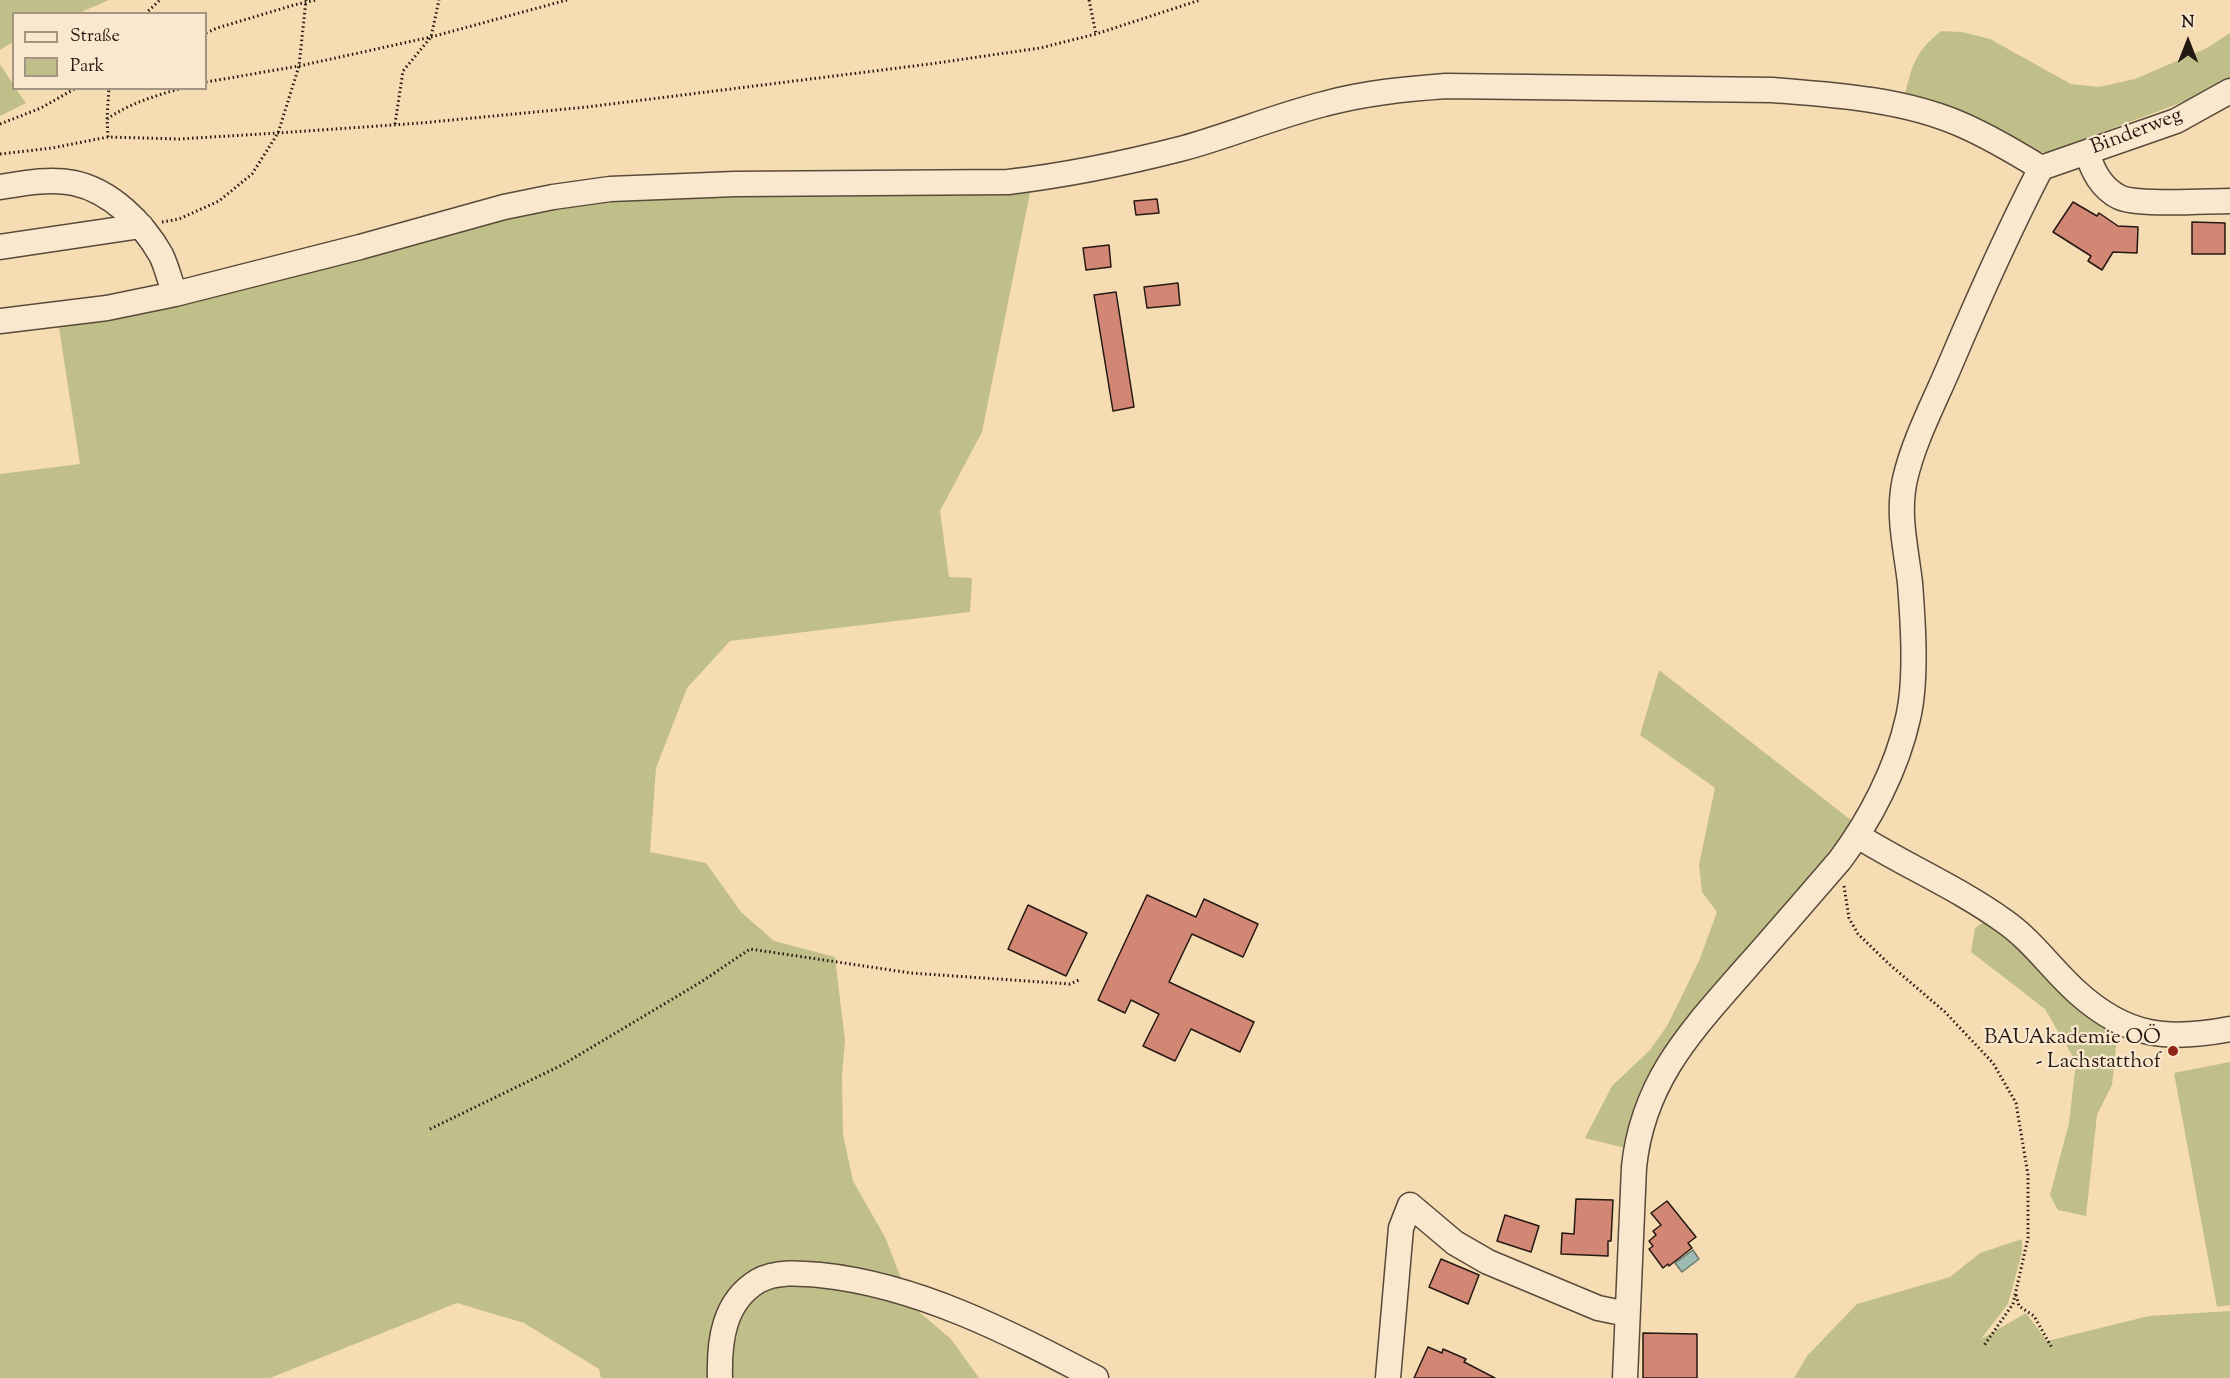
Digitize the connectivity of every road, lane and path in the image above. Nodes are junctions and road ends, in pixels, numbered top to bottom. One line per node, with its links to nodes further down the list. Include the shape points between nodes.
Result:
1 (160, 0): 8 (path)
2 (316, 0): 7 (path)
3 (439, 0): 11 (path)
4 (567, 0): 11 (path)
5 (1089, 0): 10 (path)
6 (1200, 0): 10 (path)
7 (306, 1): 9 (path); 12 (path)
8 (147, 12)
9 (207, 33)
10 (1096, 34): 20 (path, via 1040,48 930,64 587,107)
11 (431, 36): 12 (path); 20 (path, via 403,71)
12 (298, 66): 13 (path); 21 (path)
13 (207, 82)
14 (72, 90): 19 (path)
15 (110, 90): 18 (path)
16 (175, 90): 18 (path, via 146,98)
17 (2230, 91): 23 (street, Binderweg, via 2176,121)
18 (107, 119): 22 (path)
19 (0, 124)
20 (395, 124): 21 (path)
21 (278, 133): 22 (path, via 179,139); 28 (path, via 252,174 219,201 179,219)
22 (108, 137): 24 (path)
23 (2087, 153): 25 (street, Binderweg); 27 (street, via 2092,170 2105,187 2121,198)
24 (0, 154)
25 (2041, 168): 30 (street, via 2002,144 1949,120 1878,101 1773,90 1446,86 1325,103 1185,147 1057,176 1008,182 671,185 553,197); 32 (street, via 1914,447 1905,480 1902,518 1913,633 1908,717 1897,754)
26 (0, 187): 28 (street, via 37,181 74,183 117,203)
27 (2230, 201)
28 (141, 226): 29 (street); 30 (street, via 162,256)
29 (0, 247)
30 (175, 294): 31 (street, via 107,308)
31 (0, 321)
32 (1858, 836): 33 (street); 35 (street, via 2021,933 2078,993 2127,1027 2158,1035)
33 (1840, 860): 37 (path, via 1849,918 1858,934 1945,1012 1994,1063 2016,1103 2028,1175 2028,1238); 38 (street, via 1694,1029 1662,1074 1648,1102 1635,1156)
34 (1082, 979): 36 (path, via 1070,984 911,973 750,949 562,1065)
35 (2230, 1029)
36 (430, 1129)
37 (2015, 1293): 39 (path, via 2013,1304); 40 (path, via 2019,1306 2034,1316)
38 (1627, 1314): 43 (street, via 1598,1308 1488,1262 1455,1242 1410,1205 1401,1228); 44 (street)
39 (1983, 1347)
40 (2052, 1348)
41 (720, 1378): 42 (street, via 720,1346 727,1315 739,1298 757,1282 777,1274 806,1273 843,1277 909,1294 1021,1339)
42 (1096, 1378)
43 (1388, 1378)
44 (1625, 1378)

